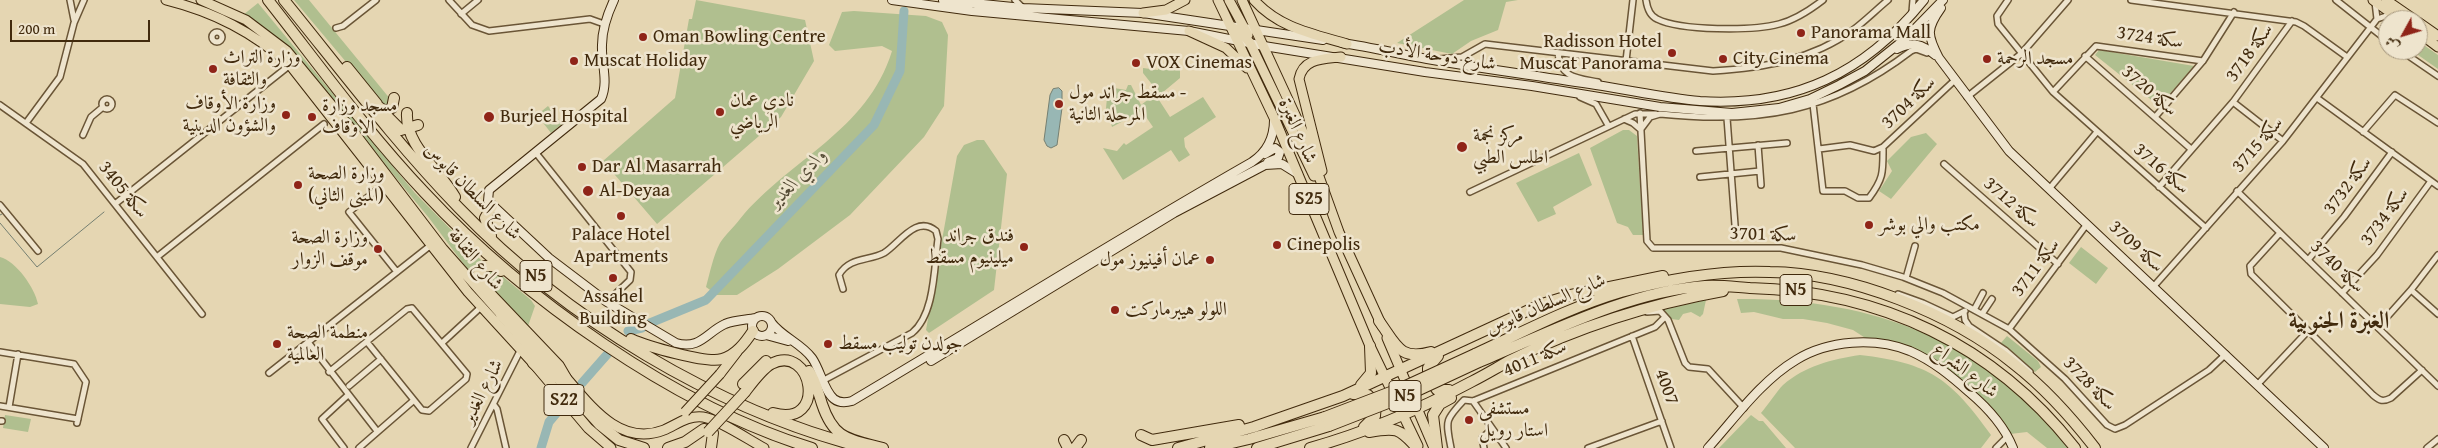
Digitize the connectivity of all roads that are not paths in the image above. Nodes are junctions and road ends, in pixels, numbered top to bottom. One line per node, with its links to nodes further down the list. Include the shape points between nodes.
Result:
1 (70, 0): 47 (street)
2 (84, 0): 47 (street)
3 (166, 0): 73 (main road, شارع الثقافة, via 231,23)
4 (201, 0): 57 (main road, شارع الثقافة, via 237,15)
5 (268, 0): 152 (highway, شارع السلطان قابوس / N5, via 408,176 485,252)
6 (285, 0): 90 (highway, via 326,42); 136 (highway, شارع السلطان قابوس / N5, via 379,117)
7 (376, 0): 51 (street)
8 (449, 0): 42 (street)
9 (478, 0): 42 (street)
10 (614, 0): 48 (street)
11 (892, 0): 53 (street, شارع دوحة الأدب, via 972,11)
12 (943, 0): 36 (street, شارع دوحة الأدب)
13 (1003, 0): 36 (street)
14 (1015, 0): 38 (street)
15 (1185, 0): 43 (main road, via 1166,10)
16 (1218, 0): 49 (main road, شارع الغبرة / S25)
17 (1229, 0): 52 (main road)
18 (1242, 0): 54 (main road, شارع الغبرة / S25)
19 (1254, 0): 58 (main road, via 1286,25)
20 (1634, 0): 69 (street)
21 (1646, 0): 22 (street, via 1656,19 1724,29 1760,28 1792,20)
22 (1823, 0)
23 (1888, 0): 35 (street)
24 (1914, 0): 44 (street)
25 (1924, 0): 44 (street, شارع دوحة الأدب)
26 (1943, 0): 72 (street, شارع دوحة الأدب)
27 (1947, 0): 67 (street, سكة 3709, via 1932,20 1929,31 1930,42)
28 (2008, 0): 63 (street, سكة 3716, via 1996,20)
29 (2068, 0): 63 (street)
30 (2131, 0): 37 (street)
31 (2174, 0): 37 (street)
32 (2336, 0): 50 (street)
33 (2386, 0): 40 (main road)
34 (2374, 1): 39 (main road); 45 (street)
35 (1881, 2): 69 (street, via 1852,30 1816,52 1774,65 1714,71)
36 (993, 6): 38 (street, شارع دوحة الأدب)
37 (2174, 7): 41 (street)
38 (1023, 8): 43 (street, شارع دوحة الأدب)
39 (2386, 10)
40 (2400, 10)
41 (2234, 12): 46 (street); 71 (street)
42 (461, 14): 48 (street, via 472,25 489,31 590,19)
43 (1143, 14): 49 (street, شارع دوحة الأدب)
44 (1911, 17): 78 (street, شارع دوحة الأدب, via 1890,39 1860,62 1828,80 1793,92 1748,101 1714,101)
45 (2377, 19): 50 (street, سكة 3715)
46 (2292, 21): 66 (street); 86 (street, سكة 3718)
47 (74, 23): 98 (street, via 60,77)
48 (604, 24): 117 (street, via 605,86 601,100)
49 (1231, 26): 52 (street, شارع دوحة الأدب); 56 (main road, شارع الغبرة / S25); 59 (main road, via 1242,33)
50 (2370, 27): 55 (street); 66 (street, سكة 3715)
51 (336, 28)
52 (1243, 29): 54 (street, شارع دوحة الأدب); 60 (main road)
53 (1189, 31): 56 (street, شارع دوحة الأدب); 76 (main road, via 1234,53)
54 (1257, 32): 58 (street, شارع دوحة الأدب); 60 (main road, شارع الغبرة / S25)
55 (2378, 33)
56 (1238, 41): 59 (street, شارع دوحة الأدب); 61 (main road, شارع الغبرة / S25)
57 (277, 43): 73 (main road, via 290,59); 85 (main road, شارع الثقافة, via 296,60)
58 (1347, 44): 68 (street, شارع دوحة الأدب)
59 (1252, 46): 60 (street, شارع دوحة الأدب); 61 (main road, via 1247,47); 137 (main road)
60 (1264, 46): 65 (street, شارع دوحة الأدب); 137 (main road, شارع الغبرة / S25, via 1303,132)
61 (1244, 53): 76 (main road, شارع الغبرة / S25)
62 (1558, 53): 68 (street, via 1485,44 1462,57); 69 (street); 78 (street, via 1559,65 1568,75)
63 (2022, 54): 81 (street, سكة 3716); 82 (street)
64 (2086, 56): 71 (street, سكة 3724, via 2098,46); 81 (street, سكة 3724); 94 (street, سكة 3720)
65 (1341, 57): 80 (street, شارع دوحة الأدب); 137 (main road, via 1310,62 1302,69 1299,79)
66 (2347, 57): 84 (street, سكة 3715)
67 (1939, 58): 72 (street, سكة 3709, via 1925,47 1910,44); 77 (street, سكة 3709); 79 (street, via 1916,49 1879,75)
68 (1429, 59): 78 (street, شارع دوحة الأدب)
69 (1626, 60)
70 (2415, 60): 75 (street)
71 (2203, 62): 94 (street)
72 (1874, 64): 74 (street, شارع دوحة الأدب)
73 (290, 65): 85 (main road, via 297,66); 126 (main road, شارع الثقافة); 134 (street)
74 (1865, 70): 79 (street); 80 (street, شارع دوحة الأدب, via 1810,99 1754,112 1660,107)
75 (2438, 76)
76 (1255, 79): 95 (main road, شارع الغبرة / S25)
77 (1955, 80): 82 (street, سكة 3709); 112 (street, سكة 3704)
78 (1620, 88)
79 (1852, 88): 87 (street)
80 (1558, 90): 102 (street, via 1596,104)
81 (2053, 92): 106 (street, سكة 3716)
82 (1968, 97): 130 (street, سكة 3709, via 2009,151)
83 (394, 98): 90 (highway, via 389,110)
84 (2317, 98): 105 (street); 108 (street, سكة 3715)
85 (329, 102): 171 (main road, شارع الثقافة, via 443,249)
86 (2234, 102): 108 (street, سكة 3718); 114 (street, سكة 3718)
87 (1813, 104): 96 (street, via 1773,115); 113 (street, سكة 3704)
88 (0, 105): 98 (street, سكة 3405)
89 (103, 107): 107 (street, via 91,117)
90 (379, 107): 103 (highway, via 396,127)
91 (407, 113): 103 (highway)
92 (1640, 113): 93 (street); 97 (street); 104 (street, سكة 3701)
93 (1660, 114): 96 (street); 104 (street, via 1650,117)
94 (2156, 116): 114 (street, سكة 3720)
95 (1274, 118): 118 (street, via 1271,140); 122 (main road, شارع الغبرة / S25)
96 (1727, 118): 111 (street)
97 (1624, 119): 102 (street); 104 (street)
98 (26, 123): 134 (street, سكة 3405, via 83,164)
99 (2438, 123): 105 (street, via 2395,96)
100 (324, 124): 147 (street)
101 (418, 125): 103 (highway)
102 (1608, 125): 132 (street)
103 (408, 129): 136 (highway, via 416,146 448,186)
104 (1640, 129): 153 (street, سكة 3701, via 1647,241 1652,248 1790,249)
105 (2363, 132): 116 (street)
106 (2096, 133): 129 (street, سكة 3716); 130 (street)
107 (83, 135)
108 (2283, 141): 131 (street, سكة 3715)
109 (1787, 143): 110 (street)
110 (1758, 145): 111 (street); 121 (street)
111 (1729, 147): 115 (street); 123 (street)
112 (1883, 147): 113 (street, سكة 3704, via 1874,152 1850,144); 113 (street, سكة 3704, via 1882,178 1869,198 1864,199 1845,191 1823,191)
113 (1819, 149)
114 (2191, 149): 129 (street, سكة 3718)
115 (1696, 151)
116 (2392, 152): 125 (street); 148 (street, سكة 3732)
117 (536, 153): 133 (street, via 489,190); 162 (street, via 631,272 630,280)
118 (1261, 155): 120 (street, via 1275,148 1280,152 1279,157); 204 (street, via 852,401 842,403 834,399)
119 (1944, 164): 149 (street, سكة 3712)
120 (1265, 165): 122 (street, via 1282,164); 181 (street, via 1174,213 946,352 850,406 838,406 828,400 815,370 795,346 780,337)
121 (1760, 171): 123 (street); 127 (street)
122 (1298, 174): 187 (main road, شارع الغبرة / S25)
123 (1731, 175): 124 (street); 139 (street)
124 (1700, 177)
125 (2431, 181): 128 (street); 159 (street, سكة 3734, via 2377,256)
126 (384, 184): 143 (main road, شارع الثقافة); 150 (street, via 349,212)
127 (1761, 185)
128 (2438, 186)
129 (2159, 187): 140 (street, سكة 3716)
130 (2049, 189): 138 (street, سكة 3709)
131 (2237, 191): 140 (street, سكة 3715); 141 (street, سكة 3740)
132 (1470, 192)
133 (490, 202): 142 (highway, via 485,218); 162 (street, via 549,258)
134 (115, 204): 147 (street, سكة 3405)
135 (0, 205): 145 (street)
136 (461, 210): 142 (highway, شارع السلطان قابوس / N5)
137 (1331, 212): 174 (main road, شارع الغبرة / S25)
138 (2087, 224): 149 (street, سكة 3711); 154 (street, سكة 3709)
139 (1735, 225)
140 (2206, 228): 154 (street, سكة 3715)
141 (2280, 233): 148 (street, سكة 3740); 179 (street, via 2249,269)
142 (492, 240): 180 (highway, شارع السلطان قابوس / N5, via 564,300)
143 (430, 245): 150 (street); 163 (main road, شارع الثقافة)
144 (1915, 246): 153 (street)
145 (38, 251)
146 (2438, 254): 157 (street)
147 (157, 257): 168 (street, سكة 3405)
148 (2308, 260): 159 (street, سكة 3740)
149 (2058, 264): 178 (street, سكة 3711)
150 (397, 272): 184 (street)
151 (1769, 272): 160 (highway, شارع السلطان قابوس / N5, via 1830,280); 190 (highway, via 1710,270 1571,295 1542,304); 194 (highway, شارع السلطان قابوس / N5, via 1686,278 1621,292 1581,306)
152 (517, 278): 203 (highway, via 491,266 483,268 478,277 482,286 559,366); 245 (highway, شارع السلطان قابوس / N5, via 608,347 685,393 736,418)
153 (1906, 278): 164 (street, سكة 3701)
154 (2154, 286): 193 (street, سكة 3709)
155 (1763, 288): 166 (highway, via 1703,295); 194 (highway, شارع السلطان قابوس / N5, via 1705,286 1635,300); 262 (highway, شارع السلطان قابوس / N5, via 1794,290 1873,308 1918,323 1958,343 1996,368 2030,398)
156 (843, 289): 204 (street, via 839,275 852,263 883,253 918,227 926,226 936,231 938,236 927,314 918,328)
157 (2411, 290): 170 (street); 176 (street)
158 (1983, 293): 165 (street)
159 (2342, 293): 176 (street, سكة 3740)
160 (1882, 294): 167 (street, via 1899,294 1924,302 1953,317); 212 (highway, شارع السلطان قابوس / N5, via 1933,315 1987,345)
161 (1992, 298): 169 (street)
162 (607, 302): 182 (street, via 680,344 697,343)
163 (481, 306): 186 (street); 189 (main road, شارع الثقافة)
164 (1967, 306): 165 (street, سكة 3701); 167 (street)
165 (1974, 310): 169 (street, سكة 3701)
166 (1632, 312): 172 (street, via 1660,311); 205 (highway, via 1520,357)
167 (1964, 312): 212 (street, via 1969,326 2026,366)
168 (202, 314)
169 (1982, 314): 178 (street, سكة 3701)
170 (2438, 314)
171 (501, 315): 197 (highway); 203 (main road, شارع الثقافة)
172 (1665, 316): 183 (street, سكة 4011, via 1655,327); 222 (street, via 1689,367 1703,368 1712,373)
173 (756, 318): 175 (street, via 764,316); 177 (street); 182 (street, via 725,324)
174 (1379, 321): 190 (highway, via 1394,344 1407,355); 198 (main road, شارع الغبرة / S25)
175 (771, 322): 181 (street, via 772,330); 204 (street, via 807,352)
176 (2378, 327): 199 (street, سكة 3740)
177 (753, 330): 181 (street, via 759,336); 182 (street, via 734,325); 188 (highway)
178 (2009, 330): 193 (street, سكة 3728, via 2065,378 2106,425 2115,429 2126,426 2209,370)
179 (2308, 331): 199 (street, via 2379,400 2391,398); 206 (street)
180 (613, 332): 188 (highway, via 654,347 711,360 727,358); 210 (highway, شارع السلطان قابوس / N5)
181 (766, 335)
182 (710, 336)
183 (1632, 336): 217 (street, سكة 4011); 225 (street, 4007)
184 (308, 342): 200 (street); 201 (street)
185 (367, 342): 186 (street, via 412,308); 195 (street); 200 (street)
186 (442, 343): 215 (street, via 467,374 466,379 429,411 422,410)
187 (1370, 346): 202 (main road, شارع الغبرة / S25); 214 (highway, via 1370,375)
188 (741, 348): 216 (main road, bridge, via 686,412 663,426 633,428 606,418)
189 (521, 349): 196 (main road, S22); 197 (highway, via 527,348); 218 (street, شارع الغدير)
190 (1449, 349): 198 (highway); 209 (highway, via 1430,364 1428,377 1437,390)
191 (0, 352): 192 (street)
192 (18, 354): 220 (street); 220 (street, via 74,364 86,382 77,421)
193 (2226, 354): 206 (street, سكة 3709)
194 (1477, 358): 226 (highway, شارع السلطان قابوس / N5, bridge, via 1400,388)
195 (381, 360): 207 (street); 215 (street)
196 (533, 363): 238 (main road, S22, via 588,428); 239 (highway, via 595,428)
197 (545, 364): 240 (highway, via 605,429 619,440)
198 (1402, 370): 202 (highway); 221 (main road, شارع الغبرة / S25)
199 (2422, 370): 208 (street, سكة 3740)
200 (329, 372): 213 (street)
201 (269, 373)
202 (1386, 377): 214 (highway); 223 (main road, شارع الغبرة / S25)
203 (566, 378): 216 (main road, شارع الثقافة)
204 (824, 380)
205 (1469, 383): 209 (highway); 253 (highway, via 1434,411 1432,421)
206 (2258, 384): 264 (street, سكة 3709)
207 (349, 386)
208 (2438, 386)
209 (1454, 390): 221 (highway)
210 (714, 391): 211 (highway, via 786,416 800,411 810,394 810,387 801,368 781,361 767,367); 246 (highway, شارع السلطان قابوس / N5, via 783,422)
211 (742, 391): 228 (highway); 228 (highway, bridge); 247 (highway, via 755,370 768,359 794,358 816,383 826,416 838,433)
212 (2048, 393): 263 (highway, شارع السلطان قابوس / N5)
213 (348, 395): 229 (street); 234 (street, via 322,418)
214 (1341, 397): 224 (highway); 231 (highway, via 1363,394 1376,404 1373,420)
215 (413, 400): 229 (street)
216 (585, 400): 244 (main road, شارع الثقافة, via 606,422 630,433 656,433 689,418 704,417)
217 (1473, 401): 227 (street); 254 (street, سكة 4011, via 1464,400 1446,423)
218 (494, 405): 236 (street, شارع الغدير); 237 (street)
219 (0, 406): 220 (street)
220 (9, 407)
221 (1418, 407): 223 (highway); 253 (main road, شارع الغبرة)
222 (1744, 408): 232 (street, شارع الشراع, via 1771,379 1811,352 1839,344 1878,344 1909,351 1940,368 1986,406); 259 (street, شارع الشراع)
223 (1402, 414): 231 (highway); 252 (main road, شارع الغبرة)
224 (1272, 420): 230 (highway, via 1152,440); 248 (highway)
225 (1662, 421): 257 (street); 258 (street, 4007)
226 (1327, 422): 249 (highway, شارع السلطان قابوس / N5); 250 (highway, شارع السلطان قابوس / N5)
227 (1492, 429): 255 (street, via 1482,438); 256 (street)
228 (708, 431): 241 (highway); 242 (highway); 243 (highway)
229 (377, 432): 235 (street)
230 (1141, 435)
231 (1354, 435): 251 (highway); 252 (highway, via 1397,429)
232 (2008, 436): 260 (street); 261 (street, شارع الشراع)
233 (2438, 439): 265 (street)
234 (344, 448)
235 (359, 448)
236 (471, 448)
237 (506, 448)
238 (611, 448)
239 (625, 448)
240 (644, 448)
241 (668, 448)
242 (686, 448)
243 (711, 448)
244 (764, 448)
245 (812, 448)
246 (865, 448)
247 (883, 448)
248 (1178, 448)
249 (1210, 448)
250 (1257, 448)
251 (1310, 448)
252 (1418, 448)
253 (1436, 448)
254 (1451, 448)
255 (1484, 448)
256 (1506, 448)
257 (1588, 448)
258 (1672, 448)
259 (1708, 448)
260 (1996, 448)
261 (2013, 448)
262 (2075, 448)
263 (2095, 448)
264 (2324, 448)
265 (2427, 448)

